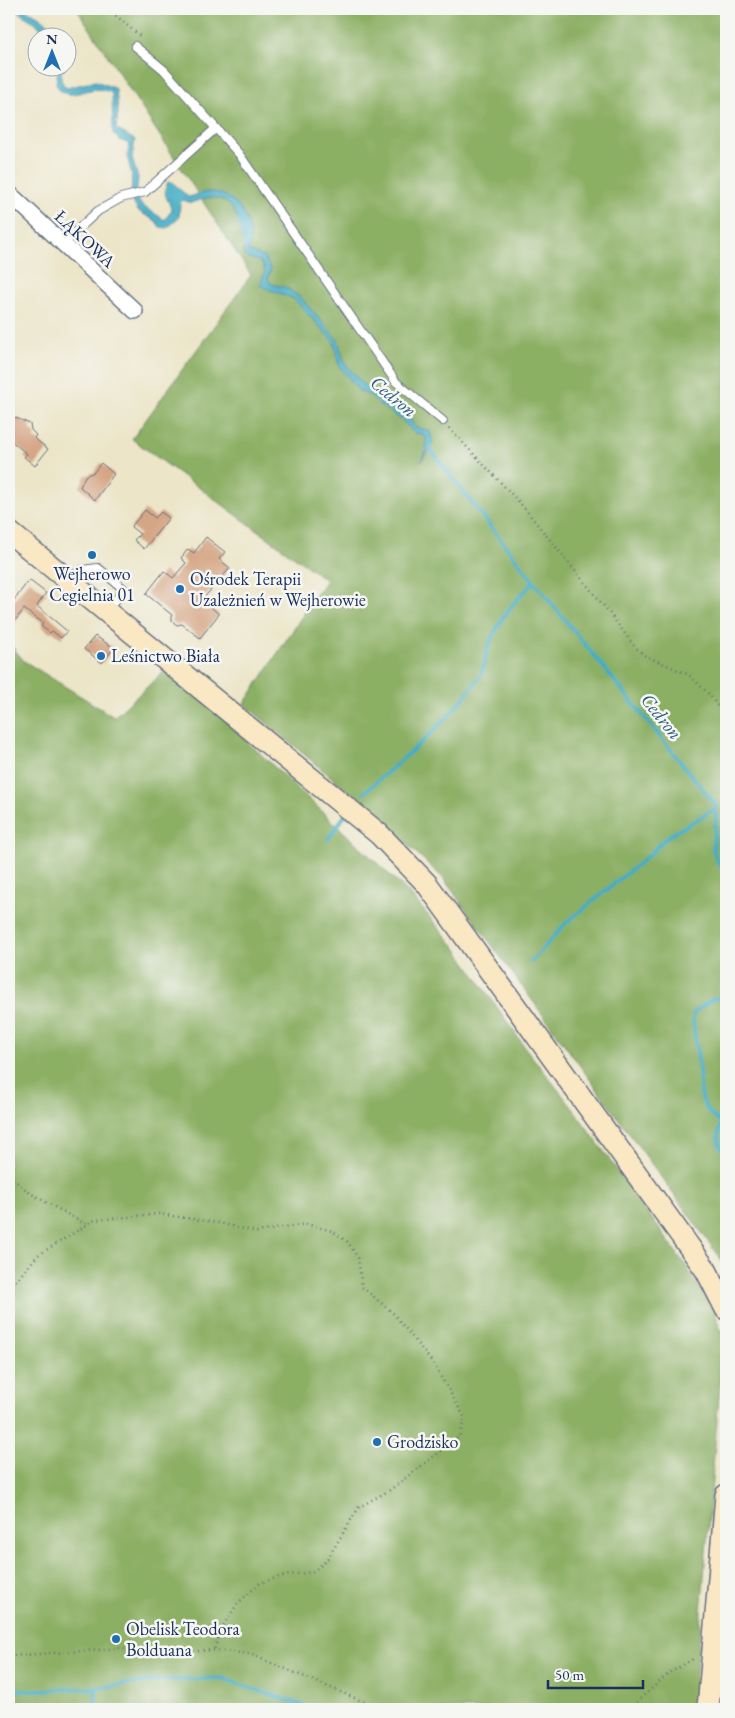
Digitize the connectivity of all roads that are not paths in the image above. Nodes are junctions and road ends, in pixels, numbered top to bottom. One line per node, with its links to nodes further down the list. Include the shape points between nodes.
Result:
1 (136, 46): 2 (lane, via 164,70)
2 (214, 128): 4 (lane, via 145,192 121,198 98,211); 6 (lane, via 255,176 396,382)
3 (9, 193): 4 (street, ŁĄKOWA)
4 (62, 243): 5 (street, ŁĄKOWA)
5 (135, 311)
6 (443, 422)
7 (9, 532): 8 (main road)
8 (69, 581): 9 (main road); 9 (lane, via 82,570 98,568 125,590)
9 (106, 610): 10 (main road, via 379,834 427,884 706,1270)
10 (726, 1309)
11 (726, 1495): 12 (main road)
12 (708, 1709)

